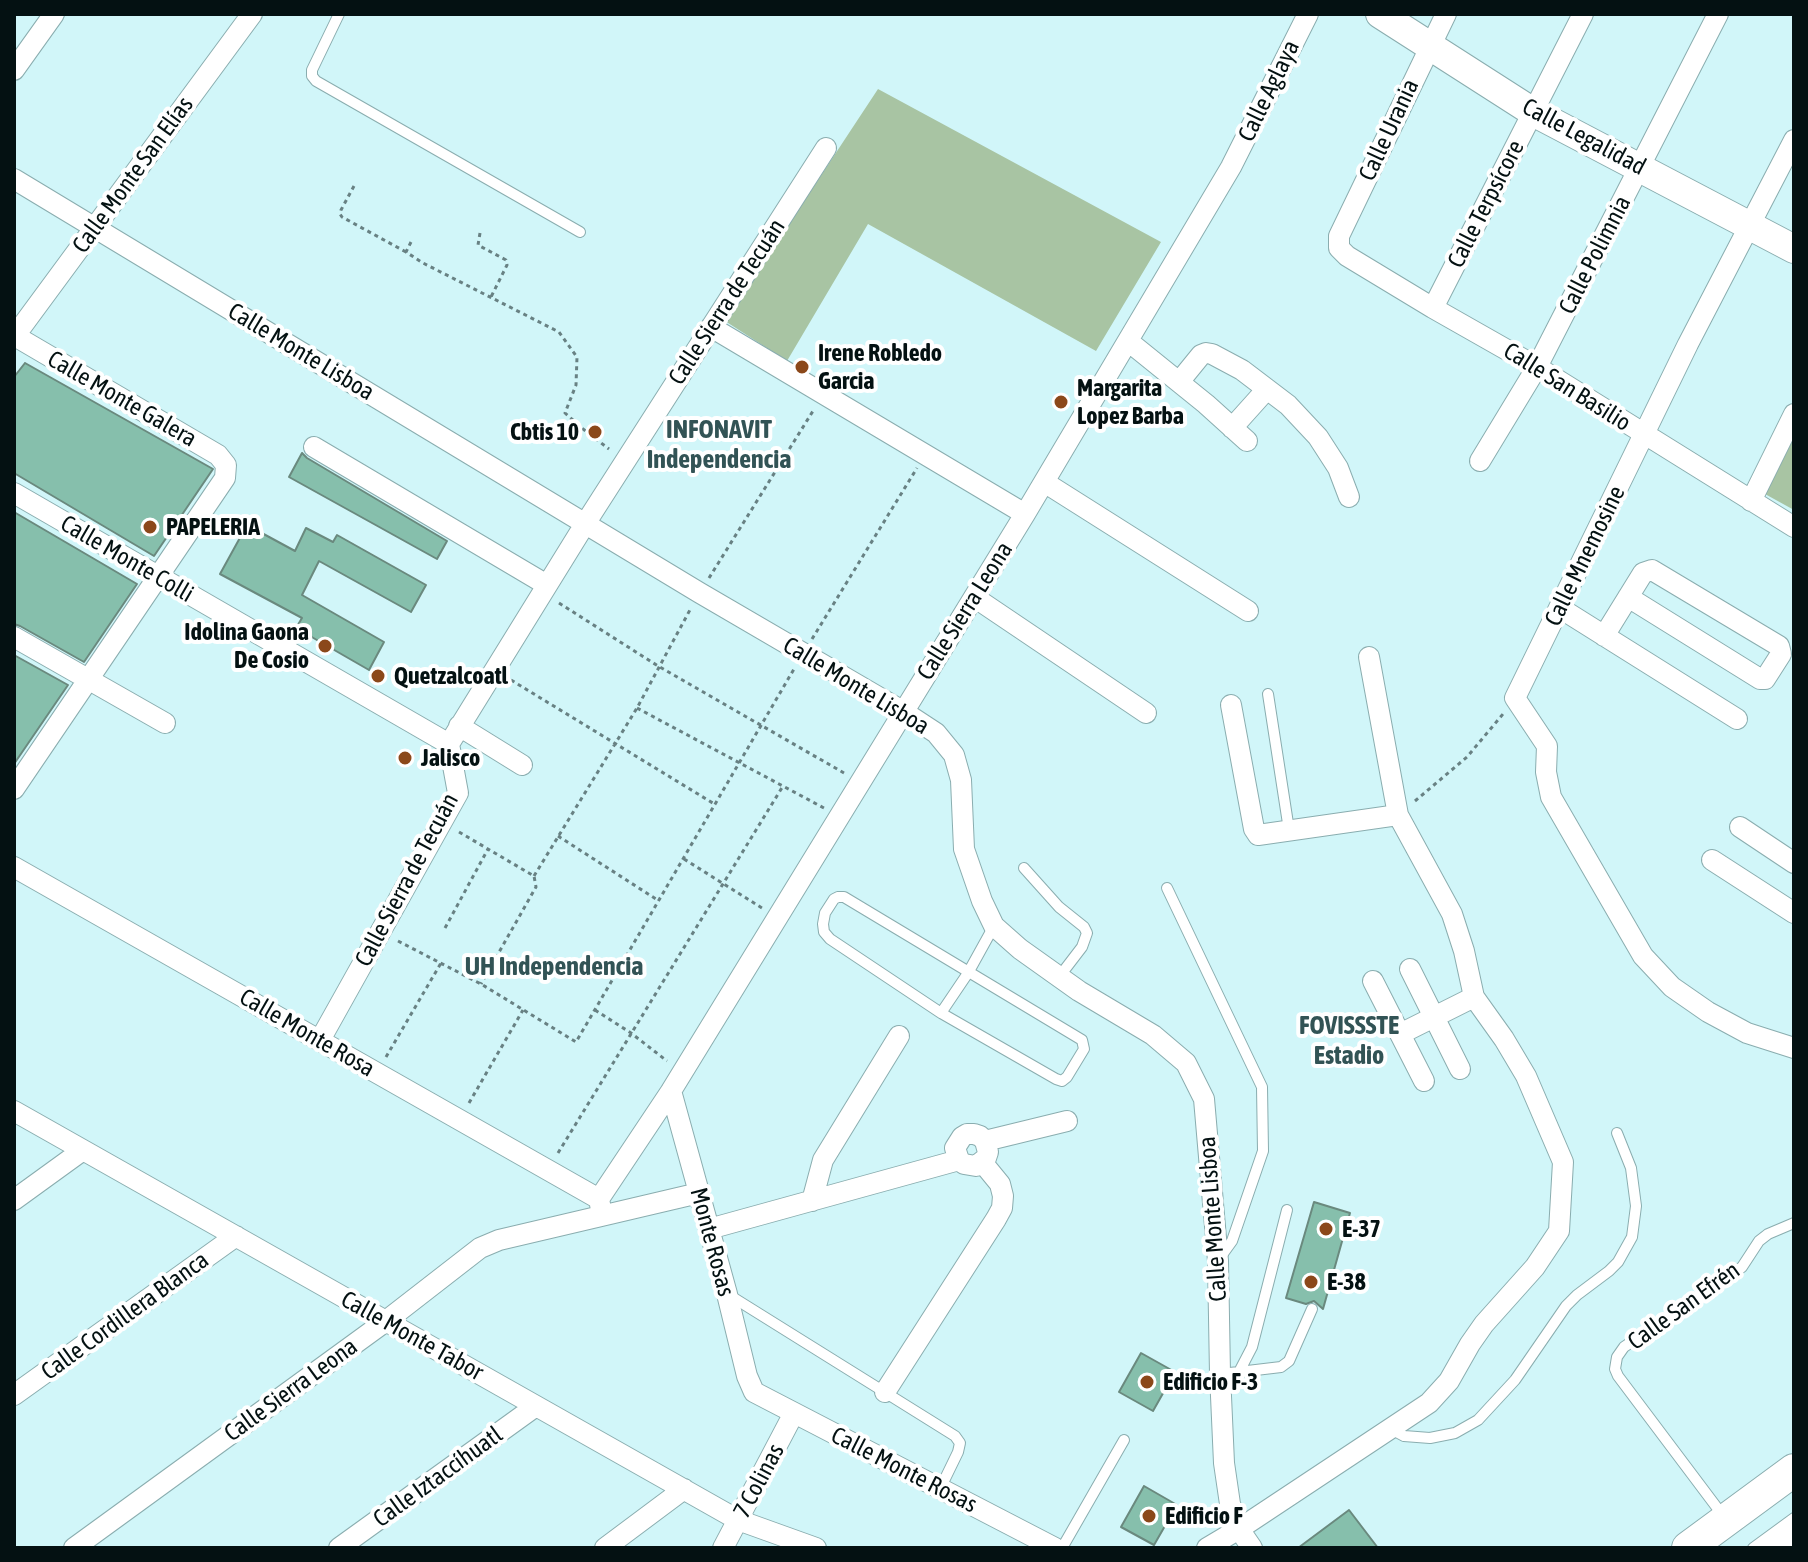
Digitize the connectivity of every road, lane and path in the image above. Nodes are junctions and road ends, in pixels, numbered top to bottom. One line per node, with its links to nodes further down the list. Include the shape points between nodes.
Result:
1 (54, 14): 10 (street)
2 (252, 14): 19 (street, Calle Monte San Elías)
3 (339, 14): 20 (lane, via 312,70 316,81)
4 (1308, 14): 14 (street, Calle Aglaya)
5 (1380, 14): 9 (street, Calle Legalidad)
6 (1446, 14): 9 (street, Calle Urania)
7 (1583, 14): 11 (street, Calle Terpsícore)
8 (1718, 14): 15 (street, Calle Polimnia)
9 (1429, 46): 11 (street, Calle Legalidad); 23 (street, Calle Urania, via 1339,236)
10 (14, 70)
11 (1533, 112): 15 (street, Calle Legalidad); 27 (street, Calle Terpsícore)
12 (1794, 140): 18 (street, Calle Mnemosine)
13 (826, 148): 28 (street, Calle Sierra de Tecuán)
14 (1231, 167): 30 (street, Calle Sierra Leona)
15 (1641, 168): 18 (street, Calle Legalidad); 31 (street, Calle Polimnia)
16 (14, 179): 19 (street, Calle Monte Lisboa)
17 (354, 186): 25 (path, via 342,217)
18 (1750, 225): 24 (street, Calle Legalidad); 36 (street, Calle Mnemosine)
19 (94, 227): 29 (street, Calle Monte San Elías); 46 (street, Calle Monte Lisboa)
20 (580, 232)
21 (480, 233): 26 (path, via 478,245 507,265)
22 (411, 242): 25 (path)
23 (1339, 248): 27 (street, Calle San Basilio)
24 (1794, 249)
25 (406, 252): 26 (path)
26 (491, 297): 39 (path, via 559,332 577,357 576,385 565,413)
27 (1433, 308): 31 (street, Calle San Basilio)
28 (711, 327): 34 (street); 39 (street, Calle Sierra de Tecuán)
29 (14, 337): 48 (street, Calle Monte Galera, via 218,455 226,465 225,478)
30 (1128, 341): 32 (street); 41 (street, Calle Sierra Leona)
31 (1537, 367): 36 (street, Calle San Basilio); 40 (street, Calle Polimnia)
32 (1179, 382): 33 (street, via 1206,353); 33 (street, via 1240,434)
33 (1267, 389): 43 (street, via 1318,437)
34 (824, 394): 38 (street); 50 (path)
35 (1794, 414): 44 (street)
36 (1644, 434): 44 (street, Calle San Basilio); 53 (street, Calle Mnemosine)
37 (314, 447): 49 (street)
38 (926, 455): 45 (street); 57 (path)
39 (625, 461): 46 (street, Calle Sierra de Tecuán)
40 (1480, 461)
41 (1044, 482): 45 (street, Calle Sierra Leona); 54 (street)
42 (14, 493): 48 (street, Calle Monte Colli)
43 (1349, 497)
44 (1751, 501): 47 (street, Calle San Basilio)
45 (1025, 514): 51 (street, Calle Sierra Leona)
46 (585, 524): 49 (street, Calle Sierra de Tecuán); 50 (street, Calle Monte Lisboa)
47 (1794, 527)
48 (158, 576): 61 (street); 71 (street, Calle Monte Colli)
49 (544, 589): 59 (path); 60 (street, Calle Sierra de Tecuán)
50 (700, 593): 57 (street, Calle Monte Lisboa); 59 (path)
51 (974, 597): 66 (street, Calle Sierra Leona); 67 (street)
52 (1628, 597): 52 (street, via 1760,679 1781,654 1779,646 1652,570 1643,573); 55 (street)
53 (1560, 608): 55 (street); 63 (street, Calle Mnemosine)
54 (1248, 611)
55 (1604, 636): 68 (street)
56 (14, 637): 61 (street)
57 (803, 652): 66 (street, Calle Monte Lisboa); 70 (path)
58 (1369, 657): 79 (street)
59 (658, 666): 65 (path); 70 (path)
60 (494, 670): 71 (street, Calle Sierra de Tecuán); 72 (path)
61 (88, 679): 69 (street); 76 (street)
62 (1268, 694): 83 (lane)
63 (1515, 698): 79 (path, via 1467,757); 115 (street, via 1547,746 1551,797 1643,956 1672,987 1708,1012 1747,1033)
64 (1231, 705): 83 (street, via 1254,829 1264,836)
65 (637, 708): 72 (path); 73 (path)
66 (904, 712): 75 (street, Calle Sierra Leona); 97 (street, Calle Monte Lisboa, via 936,733 954,755 961,780 964,849)
67 (1146, 713)
68 (1737, 719)
69 (165, 723)
70 (762, 724): 73 (path); 75 (path)
71 (454, 735): 74 (street, Calle Monte Colli); 81 (street, Calle Sierra de Tecuán, via 458,793)
72 (615, 743): 78 (path); 84 (path)
73 (740, 763): 77 (path); 78 (path)
74 (522, 765)
75 (860, 782): 80 (street, Calle Sierra Leona)
76 (15, 785)
77 (783, 786): 80 (path); 92 (path)
78 (716, 805): 86 (path)
79 (1398, 815): 83 (street); 106 (street, via 1452,914)
80 (840, 816): 96 (street, Calle Sierra Leona)
81 (442, 823): 85 (path); 99 (street, Calle Sierra de Tecuán)
82 (1740, 827): 88 (street)
83 (1289, 830)
84 (558, 836): 91 (path); 94 (path)
85 (488, 849): 91 (path); 98 (path)
86 (684, 859): 92 (path); 94 (path)
87 (1712, 860): 95 (street)
88 (1794, 863)
89 (14, 867): 114 (street, Calle Monte Rosa)
90 (1024, 868): 103 (lane, via 1087,933)
91 (534, 876): 105 (path, via 536,887)
92 (723, 884): 96 (path); 111 (path)
93 (1167, 888): 138 (lane, via 1262,1087 1263,1151 1232,1241)
94 (659, 901): 108 (path)
95 (1794, 913)
96 (778, 917): 117 (street, Calle Sierra Leona)
97 (994, 926): 102 (lane); 103 (street, Calle Monte Lisboa)
98 (445, 928)
99 (381, 932): 100 (path); 114 (street, Calle Sierra de Tecuán)
100 (441, 963): 105 (path); 118 (path)
101 (1410, 969): 110 (street)
102 (968, 973): 109 (lane); 109 (lane, via 1082,1040 1084,1049 1067,1077 1056,1079); 109 (lane, via 844,897 834,899 823,924 830,939)
103 (1059, 977): 138 (street, Calle Monte Lisboa, via 1153,1035 1186,1063 1204,1099)
104 (1373, 981): 112 (street)
105 (481, 984): 107 (path)
106 (1474, 997): 110 (street); 148 (street, via 1526,1076 1563,1162 1559,1231 1484,1324 1449,1381 1429,1403)
107 (523, 1010): 108 (path, via 576,1042); 122 (path)
108 (595, 1010): 111 (path)
109 (941, 1013)
110 (1434, 1016): 112 (street); 116 (street)
111 (631, 1033): 117 (path); 129 (path)
112 (1400, 1034): 119 (street)
113 (899, 1036): 132 (street, via 823,1160)
114 (320, 1040): 118 (street, Calle Monte Rosa)
115 (1794, 1048)
116 (1460, 1069)
117 (683, 1072): 120 (street, Calle Sierra Leona)
118 (377, 1073): 122 (street, Calle Monte Rosa)
119 (1424, 1081)
120 (671, 1091): 130 (street, Monte Rosas); 133 (street, Calle Sierra Leona)
121 (14, 1111): 126 (street, Calle Monte Tabor)
122 (460, 1120): 129 (street, Calle Monte Rosa)
123 (1067, 1121): 125 (street)
124 (1617, 1133): 148 (lane, via 1631,1168 1636,1206 1632,1237 1618,1262 1566,1306 1515,1380 1478,1420 1455,1433 1430,1438)
125 (985, 1141): 127 (street, via 974,1134 962,1137 955,1148); 128 (street, via 988,1152)
126 (83, 1150): 131 (street); 137 (street, Calle Monte Tabor)
127 (959, 1160): 128 (street, via 970,1166); 132 (street)
128 (982, 1162): 144 (street, via 1000,1184 1002,1208)
129 (548, 1170): 133 (street, Calle Monte Rosa)
130 (699, 1193): 133 (street, Calle Sierra Leona); 136 (street, Monte Rosas)
131 (14, 1200)
132 (812, 1201): 136 (street)
133 (601, 1207): 141 (street, Calle Sierra Leona, via 480,1248)
134 (1287, 1210): 142 (lane, via 1252,1347)
135 (1794, 1223): 155 (lane, Calle San Efrén, via 1768,1234 1742,1267 1624,1347 1617,1357 1618,1376)
136 (709, 1229): 139 (street, Monte Rosas)
137 (236, 1236): 141 (street, Calle Monte Tabor); 145 (street, Calle Cordillera Blanca)
138 (1218, 1261): 142 (street, Calle Monte Lisboa)
139 (727, 1294): 143 (street, Monte Rosas); 144 (lane)
140 (1312, 1309): 142 (lane, via 1289,1361 1281,1367)
141 (386, 1321): 146 (street, Calle Monte Tabor); 158 (street, Calle Sierra Leona)
142 (1229, 1373): 156 (street, Calle Monte Lisboa, via 1224,1463)
143 (754, 1392): 147 (street, Calle Monte Rosas)
144 (885, 1392): 152 (lane, via 960,1443)
145 (14, 1395)
146 (536, 1406): 151 (street, Calle Monte Tabor); 159 (street, Calle Iztaccíhuatl)
147 (794, 1413): 152 (street, Calle Monte Rosas); 154 (street, 7 Colinas)
148 (1391, 1429): 156 (street)
149 (1124, 1440): 164 (lane)
150 (1794, 1470): 155 (main road)
151 (684, 1489): 154 (street, Calle Monte Tabor); 160 (street)
152 (940, 1489): 163 (street, Calle Monte Rosas)
153 (1794, 1518): 168 (lane)
154 (738, 1520): 161 (street, 7 Colinas); 162 (street, Calle Monte Tabor)
155 (1726, 1520): 167 (main road)
156 (1239, 1529): 165 (street); 166 (street, Calle Monte Lisboa)
157 (1794, 1536): 169 (main road)
158 (74, 1548)
159 (339, 1548)
160 (605, 1548)
161 (723, 1548)
162 (816, 1548)
163 (1055, 1548)
164 (1062, 1548)
165 (1207, 1548)
166 (1252, 1548)
167 (1688, 1548)
168 (1753, 1548)
169 (1778, 1548)

